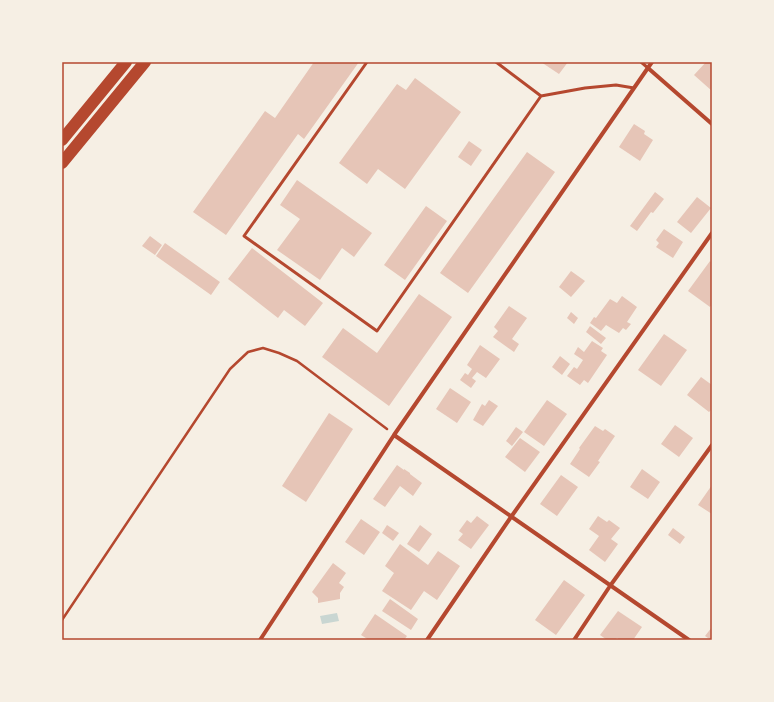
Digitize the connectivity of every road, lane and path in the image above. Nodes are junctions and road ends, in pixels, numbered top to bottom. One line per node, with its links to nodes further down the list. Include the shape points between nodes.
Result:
1 (126, 62): 11 (highway)
2 (145, 62): 12 (highway)
3 (367, 62): 9 (lane, via 244,236 377,331)
4 (496, 62): 9 (lane)
5 (641, 62): 7 (lane)
6 (652, 62): 7 (street)
7 (648, 68): 8 (street); 10 (street)
8 (634, 88): 9 (lane, via 616,85); 14 (street)
9 (541, 96)
10 (712, 124)
11 (62, 140)
12 (62, 163)
13 (712, 233): 16 (street)
14 (394, 435): 16 (street); 18 (path, via 297,362 263,348 248,352 230,368); 19 (street)
15 (712, 445): 17 (street)
16 (511, 517): 17 (street); 20 (street)
17 (610, 586): 21 (street); 22 (street)
18 (62, 620)
19 (260, 640)
20 (427, 640)
21 (574, 640)
22 (688, 640)

